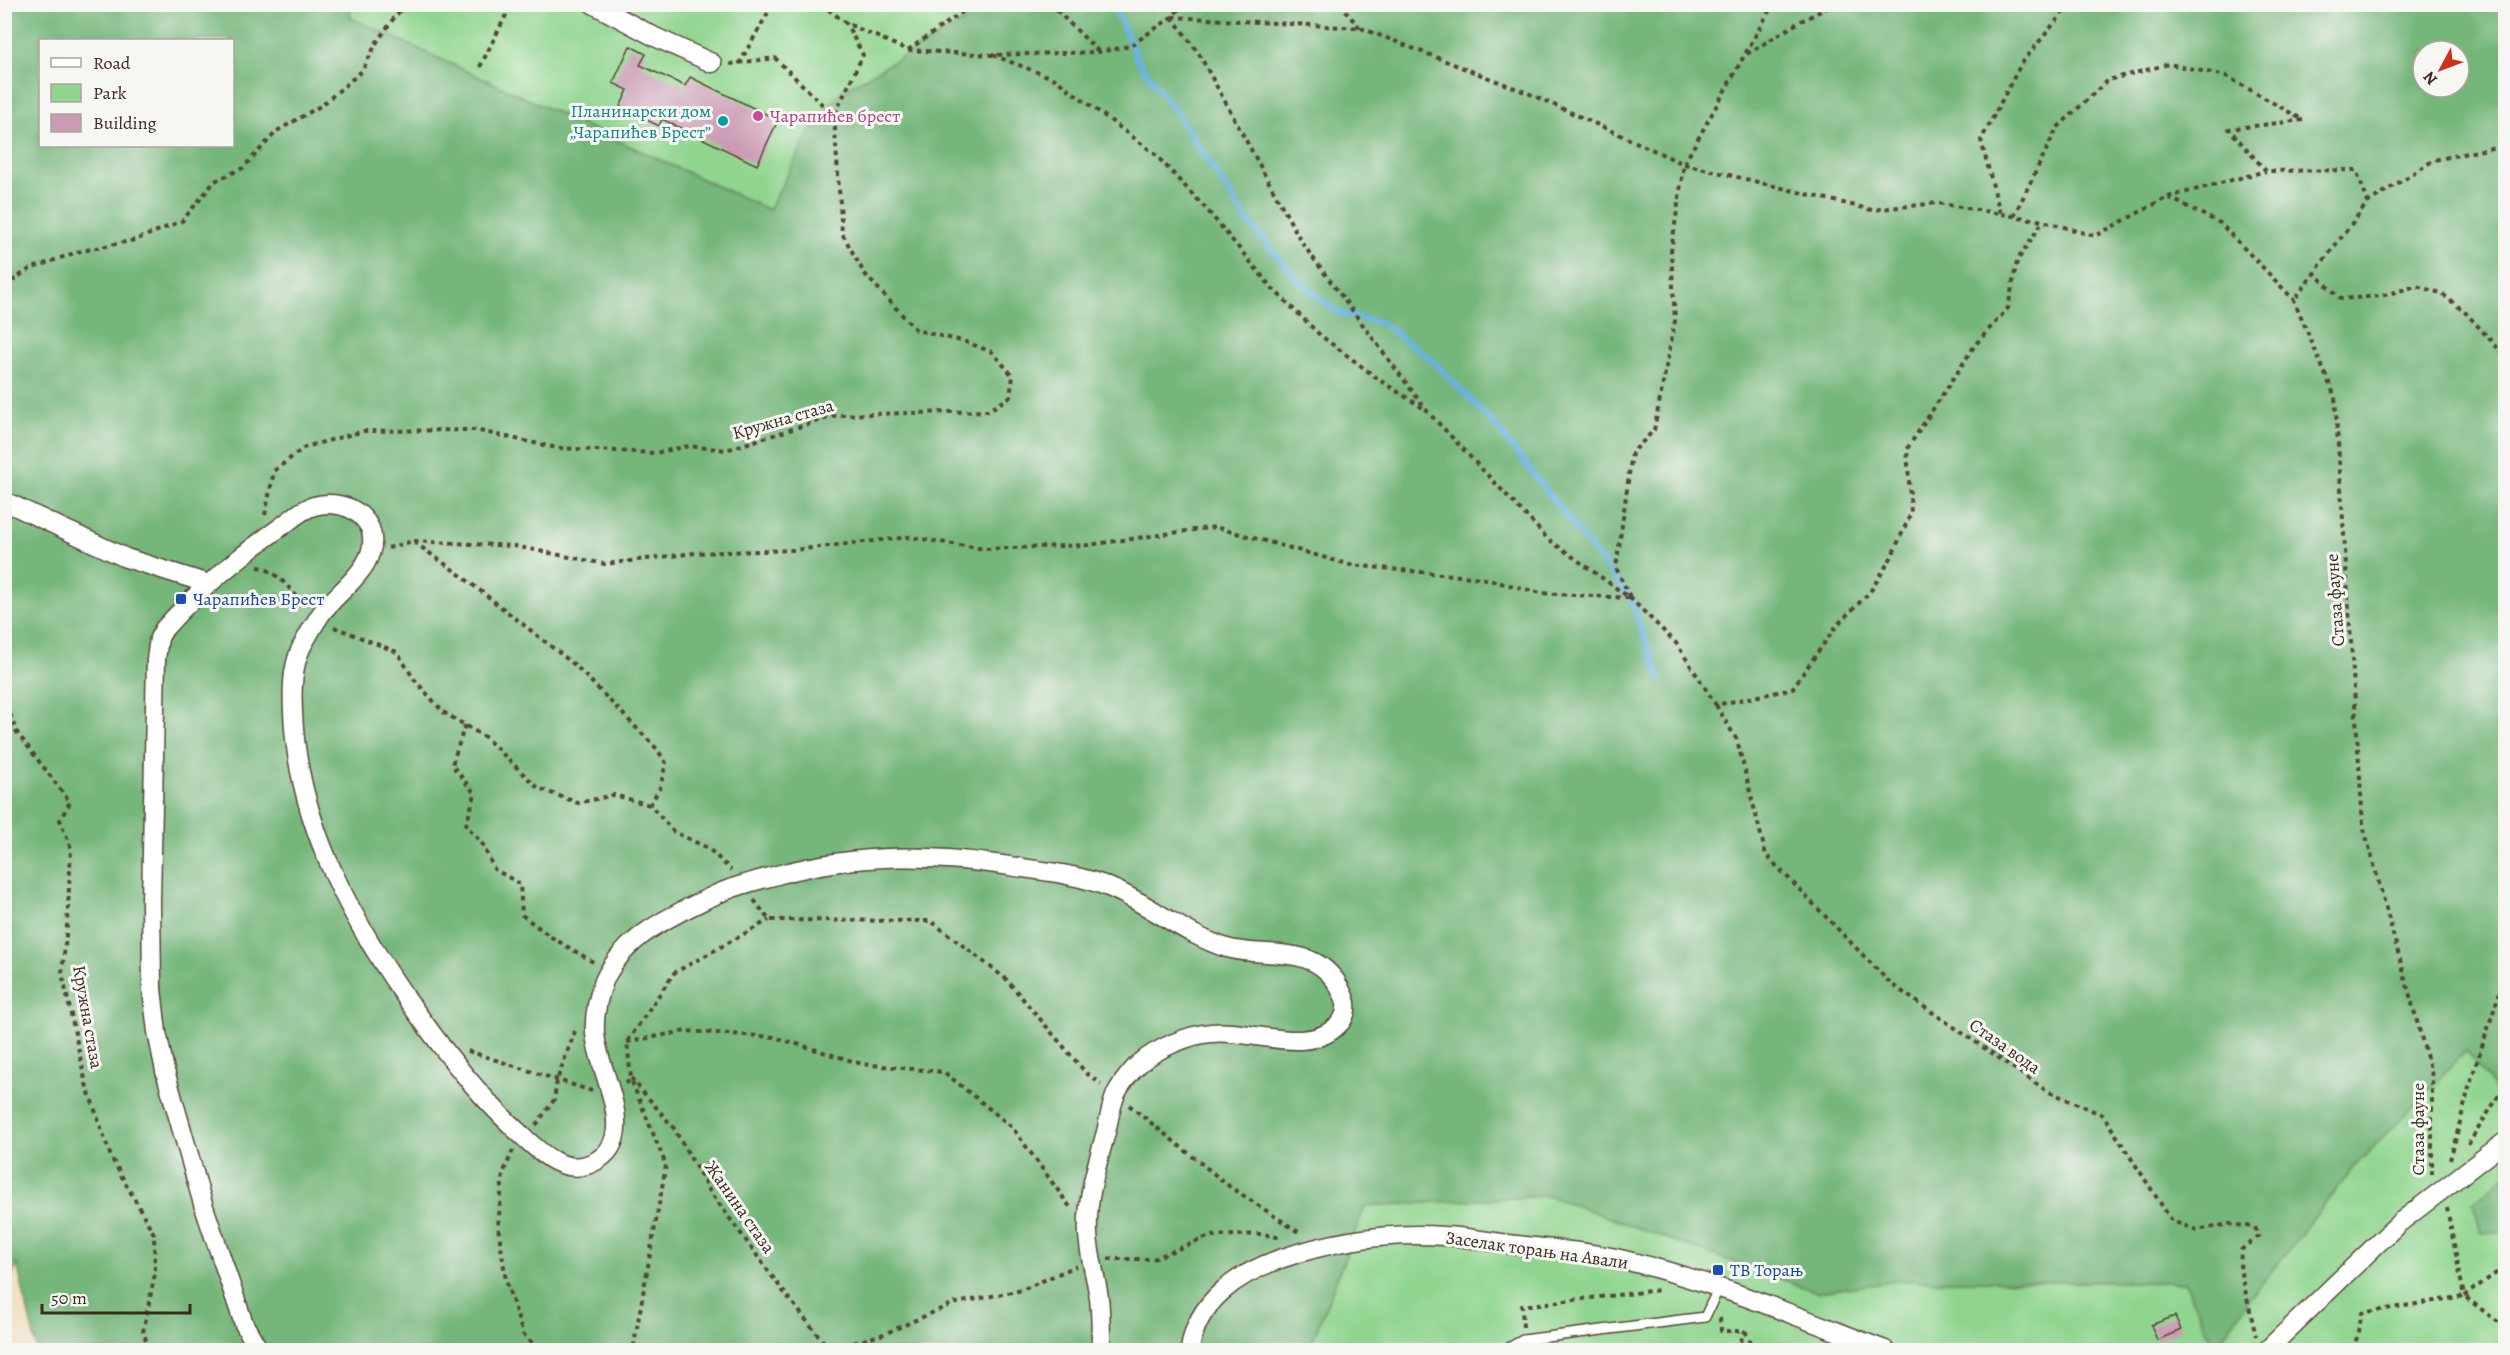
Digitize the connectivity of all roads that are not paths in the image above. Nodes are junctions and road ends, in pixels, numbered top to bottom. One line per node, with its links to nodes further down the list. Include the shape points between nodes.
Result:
1 (593, 4): 2 (street)
2 (712, 63)
3 (4, 501): 4 (street, via 126,558)
4 (209, 584): 8 (street, via 171,621 157,648 152,988 165,1071 203,1204 244,1323); 9 (street, via 259,542 316,505 345,506 364,519 372,540 367,562 318,620 298,653 293,677 295,750 322,849 343,896 391,978 436,1041 491,1107 540,1153 563,1166 576,1167 598,1160 607,1152 617,1130 595,1030 601,988 621,955 653,927 727,890 794,871 843,860 909,856 974,860 1068,875 1110,888 1224,947 1251,953 1282,953 1322,966 1339,984 1346,1002 1344,1018 1327,1034 1303,1041 1218,1031 1185,1038 1139,1064 1116,1094 1090,1191 1088,1231 1099,1298)
5 (2505, 1141): 7 (street, via 2399,1222)
6 (1719, 1287): 10 (street, Заселак торањ на Авали, via 1618,1258 1444,1236 1391,1235 1320,1245 1249,1272 1208,1305 1195,1328); 11 (lane, via 1705,1317 1523,1340); 12 (street, Заселак торањ на Авали)
7 (2262, 1347)
8 (259, 1350)
9 (1101, 1350)
10 (1190, 1350)
11 (1505, 1350)
12 (1885, 1350)

